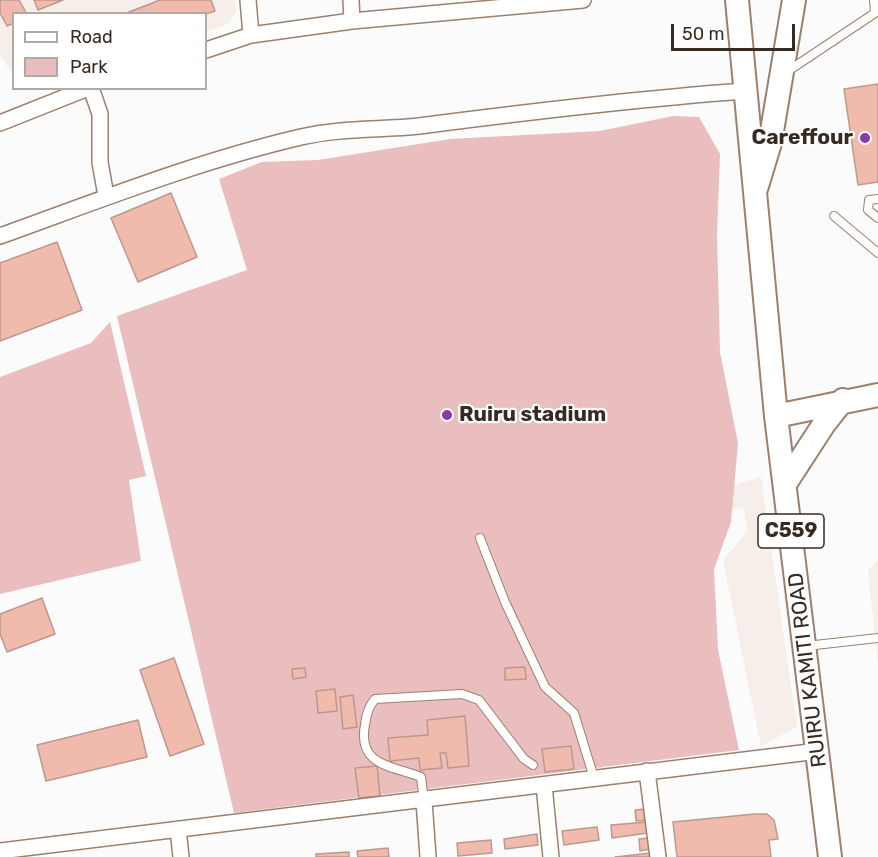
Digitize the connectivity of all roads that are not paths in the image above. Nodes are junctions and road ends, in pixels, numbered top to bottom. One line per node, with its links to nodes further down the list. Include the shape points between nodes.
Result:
1 (248, 0): 8 (street)
2 (351, 0): 7 (street)
3 (583, 0): 7 (street)
4 (737, 0): 13 (main road, C559)
5 (794, 0): 10 (main road, C559)
6 (874, 0): 10 (lane, via 875,13)
7 (352, 21): 8 (street)
8 (251, 35): 9 (street)
9 (207, 50)
10 (783, 74): 16 (main road, C559, via 764,170)
11 (84, 90): 14 (street)
12 (90, 90): 15 (street, via 100,114 100,162)
13 (744, 91): 15 (street, via 644,98 304,136 218,158); 16 (main road, C559)
14 (0, 123)
15 (106, 196): 20 (street)
16 (754, 196): 24 (main road, RUIRU KAMITI ROAD / C559)
17 (878, 199): 19 (lane, via 869,200 868,210)
18 (834, 216): 21 (lane)
19 (878, 218)
20 (0, 236)
21 (878, 253)
22 (878, 395): 23 (main road)
23 (843, 400): 24 (main road); 25 (main road)
24 (776, 416): 25 (main road, RUIRU KAMITI ROAD / C559)
25 (785, 484): 28 (main road, RUIRU KAMITI ROAD / C559)
26 (480, 538): 32 (lane, via 545,687 574,713)
27 (878, 638): 28 (lane)
28 (805, 646): 29 (main road, RUIRU KAMITI ROAD / C559)
29 (818, 751): 31 (street); 41 (main road, RUIRU KAMITI ROAD / C559)
30 (533, 765): 34 (lane, via 471,695 375,699 363,731 368,754 386,767 421,777)
31 (647, 771): 32 (street); 40 (street)
32 (594, 778): 33 (street)
33 (544, 785): 34 (street); 39 (street)
34 (424, 801): 35 (street); 38 (street)
35 (178, 829): 36 (street); 37 (street)
36 (0, 851)
37 (181, 857)
38 (428, 857)
39 (551, 857)
40 (658, 857)
41 (830, 857)

